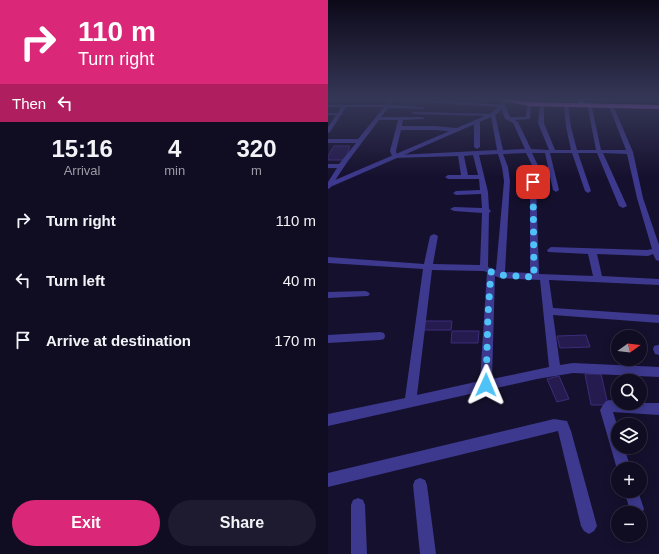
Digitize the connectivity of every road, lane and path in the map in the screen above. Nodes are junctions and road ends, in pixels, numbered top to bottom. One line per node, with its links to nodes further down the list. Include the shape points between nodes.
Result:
1 (373, 125): 16 (street)
2 (400, 125): 11 (street)
3 (470, 125): 12 (street)
4 (479, 125): 17 (street)
5 (494, 125): 21 (street)
6 (517, 125): 18 (street)
7 (542, 125): 19 (street)
8 (568, 125): 20 (street)
9 (594, 125): 22 (street)
10 (619, 125): 23 (street)
11 (399, 128): 12 (street); 25 (street, via 393,151)
12 (457, 130): 14 (street)
13 (411, 132): 14 (street)
14 (448, 134): 25 (street)
15 (328, 141): 16 (street)
16 (359, 141): 27 (street)
17 (476, 150): 21 (street); 24 (street); 30 (street)
18 (529, 151): 19 (street); 21 (street); 46 (street, via 541,178 533,184)
19 (550, 151): 20 (street); 32 (street)
20 (575, 151): 22 (street); 33 (street)
21 (500, 152): 45 (street, via 507,182)
22 (599, 152): 23 (street); 36 (street)
23 (630, 152): 42 (street, via 640,198)
24 (461, 155): 25 (street); 29 (street)
25 (396, 157): 31 (street)
26 (328, 166): 27 (street)
27 (341, 166): 31 (street)
28 (448, 177): 29 (street)
29 (465, 177): 30 (street)
30 (482, 177): 34 (street)
31 (329, 186)
32 (556, 190)
33 (588, 191)
34 (485, 192): 35 (street); 38 (street)
35 (456, 193)
36 (623, 206)
37 (454, 209): 38 (street)
38 (487, 211): 45 (street)
39 (434, 236): 44 (street)
40 (551, 250): 41 (street)
41 (592, 251): 42 (street); 47 (street)
42 (658, 252)
43 (328, 260): 44 (street)
44 (428, 267): 45 (street); 58 (street)
45 (491, 271): 46 (street); 57 (street)
46 (539, 277): 47 (street); 51 (street)
47 (598, 280): 48 (street)
48 (659, 282)
49 (364, 294): 50 (street)
50 (328, 296)
51 (548, 311): 52 (street); 55 (street)
52 (659, 318)
53 (380, 336): 54 (street)
54 (328, 339)
55 (555, 371): 56 (street, via 574,368); 57 (street)
56 (659, 372)
57 (486, 385): 58 (street)
58 (410, 402): 60 (street)
59 (659, 409): 61 (street, via 609,406 606,410)
60 (328, 420)
61 (622, 462)
62 (328, 480): 65 (street, via 562,425)
63 (420, 485): 67 (street)
64 (358, 505): 66 (street)
65 (589, 526)
66 (359, 554)
67 (428, 554)

